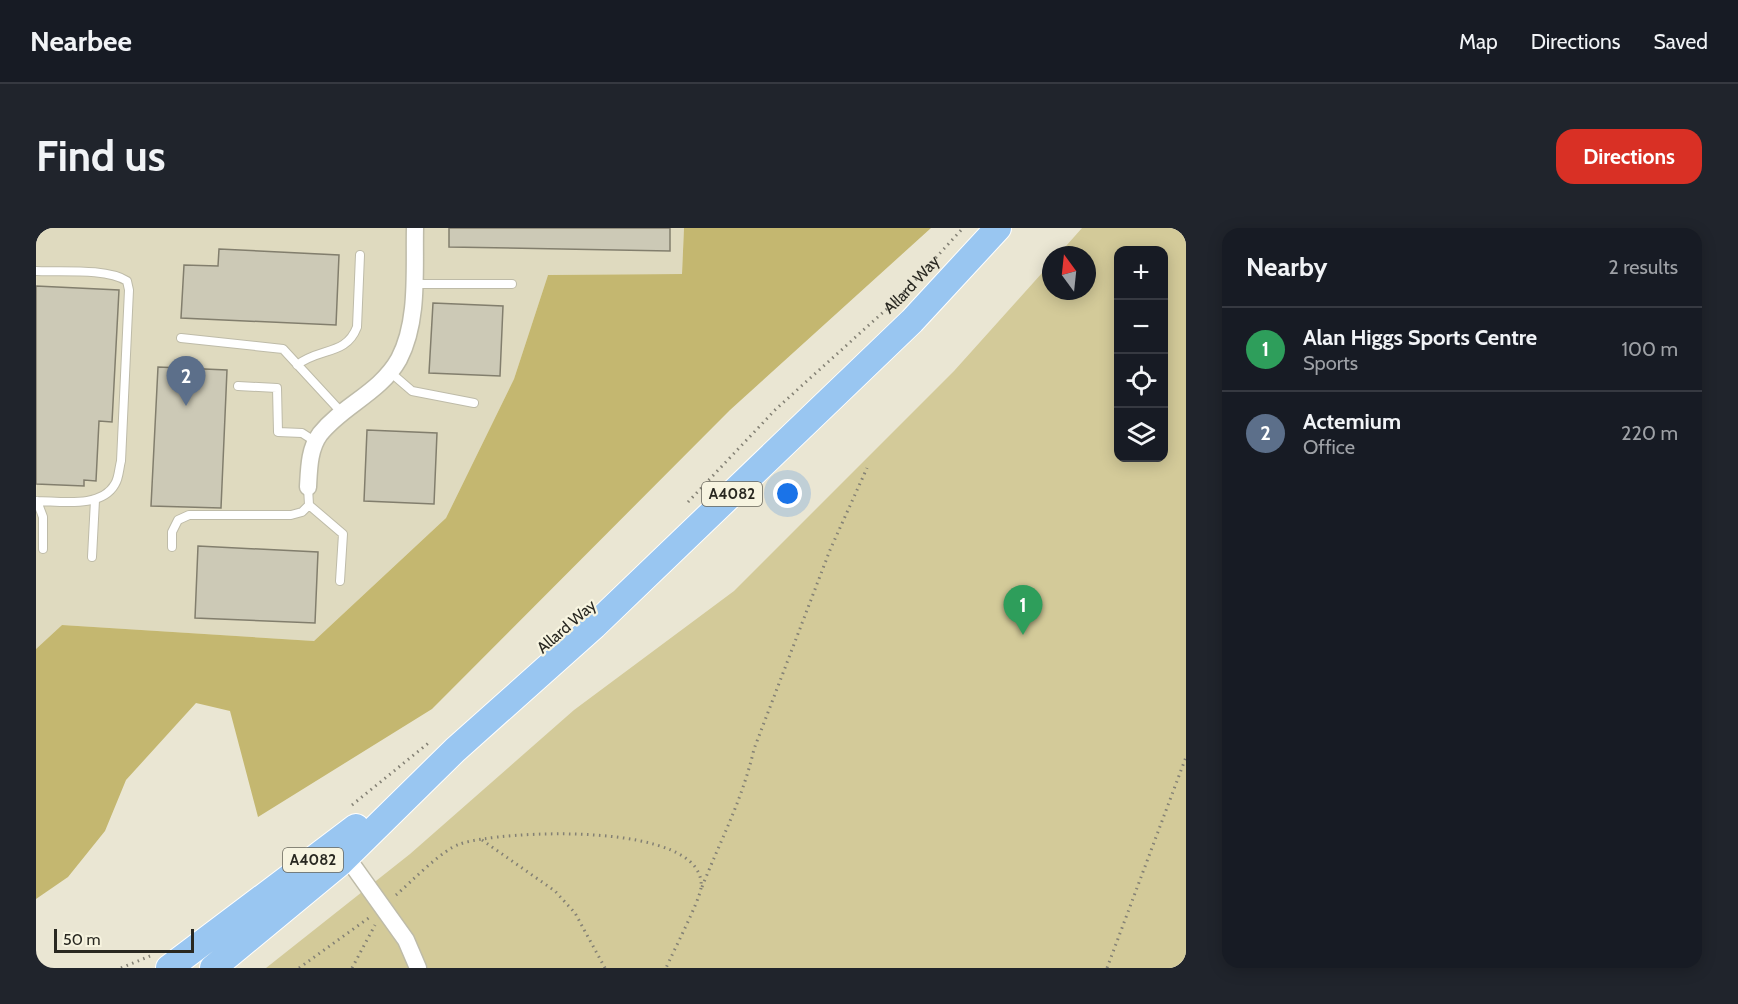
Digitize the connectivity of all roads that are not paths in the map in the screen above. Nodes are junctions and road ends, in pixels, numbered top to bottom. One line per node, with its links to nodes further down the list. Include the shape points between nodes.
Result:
1 (414, 228): 5 (street)
2 (999, 228): 22 (main road, Allard Way / A4082, via 912,321 594,626)
3 (360, 255): 8 (lane, via 354,336 335,350 309,355)
4 (36, 271): 15 (lane, via 104,274 127,280 121,461 116,483)
5 (414, 284): 6 (lane); 9 (street, via 410,326 400,358)
6 (512, 284)
7 (181, 338): 8 (lane, via 282,349)
8 (297, 365): 12 (lane)
9 (390, 372): 11 (lane, via 412,391); 12 (street)
10 (238, 386): 13 (lane, via 277,388 278,432 302,433)
11 (474, 403)
12 (343, 414): 13 (street)
13 (316, 442): 14 (street, via 310,458)
14 (308, 487): 17 (lane)
15 (95, 500): 16 (lane); 20 (lane)
16 (36, 501): 19 (lane, via 44,517)
17 (309, 505): 18 (lane, via 291,515 189,515 178,520 172,532); 21 (lane, via 343,534)
18 (172, 547)
19 (43, 549)
20 (92, 557)
21 (340, 581)
22 (444, 744): 23 (main road, Allard Way / A4082); 24 (main road, Allard Way / A4082)
23 (346, 856): 25 (main road, Allard Way / A4082); 26 (street, via 406,940)
24 (163, 960)
25 (213, 968)
26 (418, 968)

